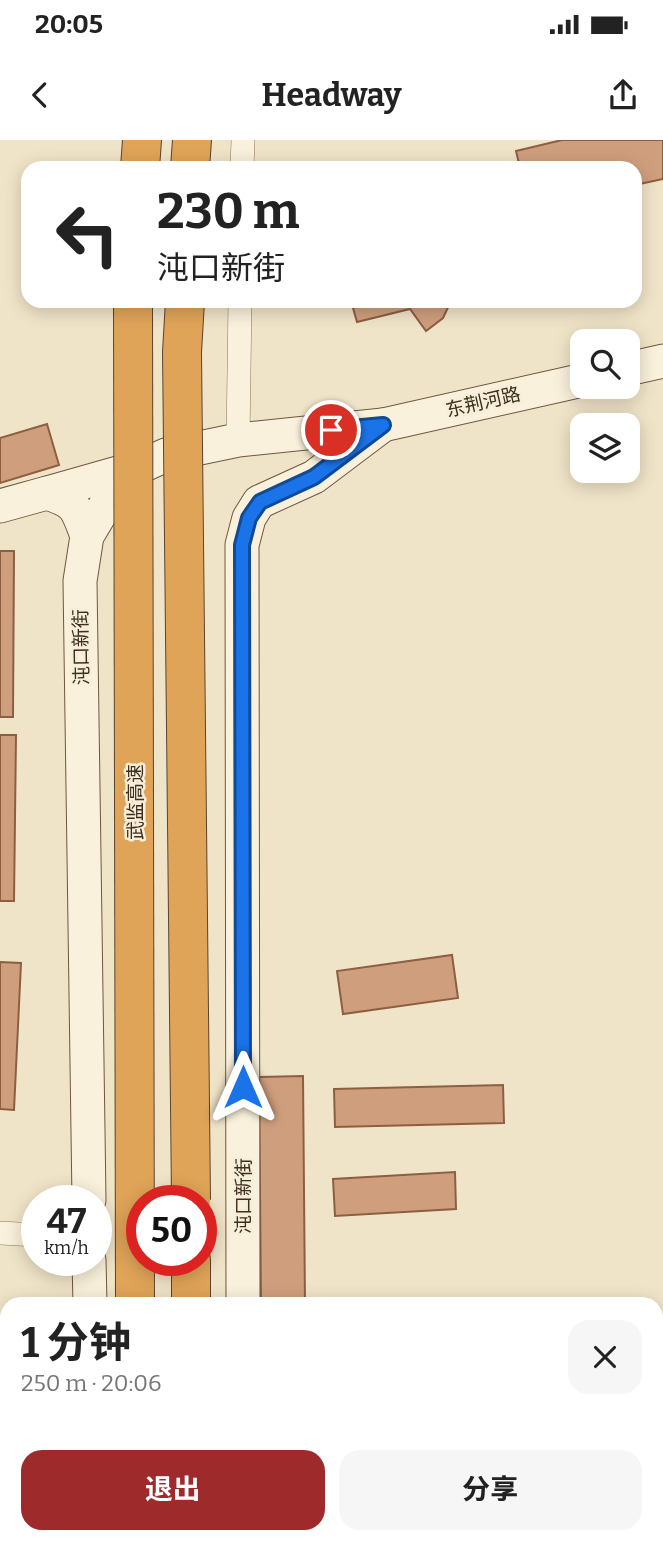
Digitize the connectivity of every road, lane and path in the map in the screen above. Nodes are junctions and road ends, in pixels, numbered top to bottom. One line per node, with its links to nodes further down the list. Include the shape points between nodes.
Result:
1 (142, 140): 4 (highway)
2 (191, 140): 5 (highway)
3 (243, 140): 6 (street)
4 (140, 161)
5 (190, 161)
6 (243, 161)
7 (133, 308): 26 (highway, 武监高速, bridge)
8 (185, 308): 20 (highway, bridge)
9 (240, 308): 14 (street)
10 (663, 361): 11 (main road)
11 (640, 366)
12 (570, 383): 13 (main road, 东荆河路)
13 (383, 425): 14 (main road, 沌口新街); 28 (main road, 沌口新街, via 314,477 260,502 249,518 242,545)
14 (238, 440): 15 (main road, 沌口新街, via 166,455)
15 (144, 465): 16 (main road); 18 (main road, 沌口新街, via 115,489)
16 (47, 493): 17 (main road); 18 (main road, via 68,500 77,509)
17 (0, 506)
18 (87, 536): 19 (main road, 沌口新街, via 80,580)
19 (89, 1185)
20 (191, 1185)
21 (0, 1233): 22 (street)
22 (21, 1234)
23 (89, 1276): 25 (main road)
24 (191, 1276): 27 (highway)
25 (90, 1297)
26 (135, 1297)
27 (191, 1297)
28 (243, 1297)

